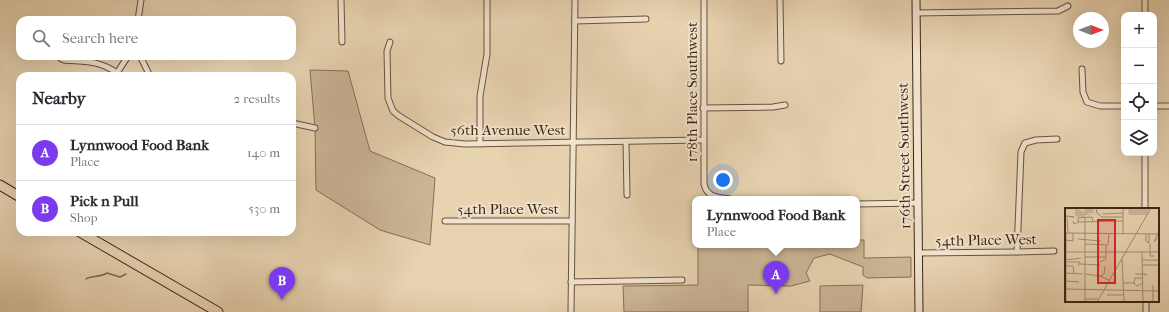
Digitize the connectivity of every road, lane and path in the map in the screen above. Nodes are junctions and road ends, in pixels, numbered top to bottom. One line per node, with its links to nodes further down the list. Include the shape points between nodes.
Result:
1 (141, 0): 12 (street)
2 (341, 0): 15 (street)
3 (487, 0): 36 (street, via 487,54 480,96)
4 (575, 0): 14 (street)
5 (704, 0): 29 (street, 178th Place Southwest)
6 (780, 0): 20 (street)
7 (916, 0): 11 (street, 176th Street Southwest)
8 (1145, 0): 10 (street)
9 (1068, 6): 11 (street, via 1058,11)
10 (1145, 12)
11 (916, 13): 42 (street, 176th Street Southwest)
12 (139, 16)
13 (646, 19): 14 (street)
14 (575, 21): 34 (street)
15 (342, 42)
16 (390, 42): 36 (street, 56th Avenue West, via 387,51 388,98 393,111 438,140 456,144)
17 (64, 60): 22 (street, via 98,63)
18 (125, 60): 23 (street)
19 (142, 60): 24 (street)
20 (781, 61)
21 (1082, 69): 26 (street, via 1083,92 1088,102 1100,106)
22 (114, 72)
23 (117, 72)
24 (148, 72)
25 (785, 105): 29 (street)
26 (1121, 106)
27 (1157, 106): 28 (street)
28 (1169, 106)
29 (703, 108): 33 (street, 178th Place Southwest)
30 (296, 124): 31 (street)
31 (316, 128)
32 (1057, 139): 49 (street, via 1025,143 1021,152)
33 (703, 140): 35 (street, 56th Avenue West); 41 (street, 178th Place Southwest, via 705,191)
34 (574, 142): 35 (street, 56th Avenue West); 36 (street, 56th Avenue West); 46 (street)
35 (626, 142): 40 (street)
36 (480, 144)
37 (1145, 156): 44 (street)
38 (0, 185): 39 (highway)
39 (16, 194)
40 (627, 195)
41 (718, 196)
42 (918, 203): 43 (street); 50 (street, 176th Street Southwest)
43 (860, 204)
44 (1145, 208)
45 (445, 221): 46 (street, 54th Place West)
46 (572, 221): 52 (street)
47 (87, 236): 53 (highway)
48 (1054, 251): 49 (street, 54th Place West)
49 (1017, 252): 50 (street, 54th Place West)
50 (918, 253): 55 (street, 176th Street Southwest)
51 (682, 280): 52 (street)
52 (571, 282): 54 (street)
53 (218, 312)
54 (571, 312)
55 (919, 312)

